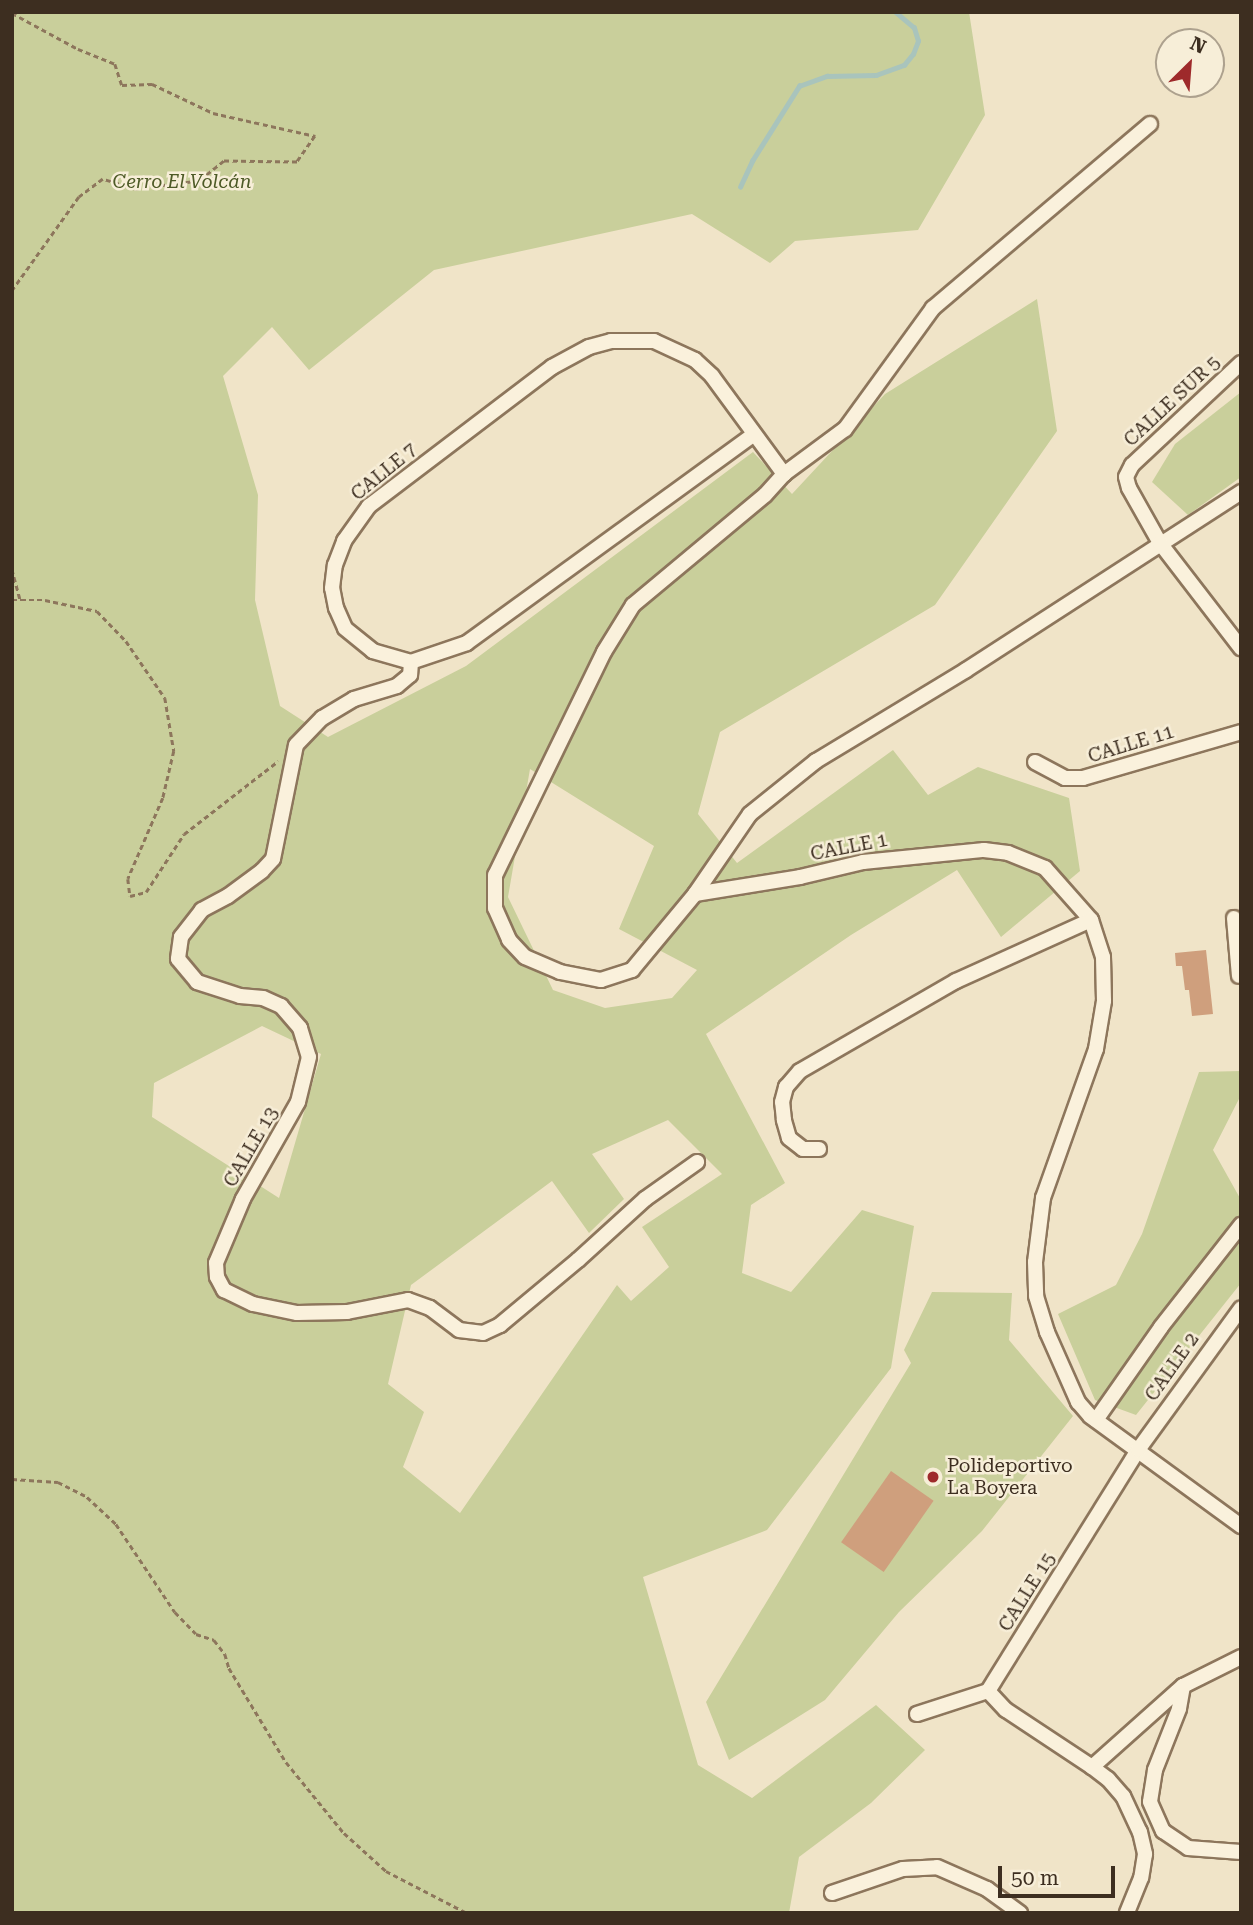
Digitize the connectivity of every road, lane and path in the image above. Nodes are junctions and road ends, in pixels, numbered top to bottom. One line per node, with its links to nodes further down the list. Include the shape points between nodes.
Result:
1 (12, 13): 3 (path, via 115,64 122,85 152,84 213,113 315,136 297,162 224,161 199,181 135,189 103,179 79,197)
2 (1150, 124): 6 (street, via 933,308 845,429)
3 (12, 291)
4 (1241, 363): 8 (street, CALLE SUR 5, via 1132,465 1126,477)
5 (753, 435): 6 (street, CALLE 7); 13 (street, via 467,643); 13 (street, CALLE 7, via 712,376 671,347 635,339 611,341 572,354 369,506 344,541 332,588 345,628 373,652)
6 (784, 474): 17 (street, via 633,605 604,652 495,875 495,908 509,940 525,957 560,972 601,980 632,970)
7 (1241, 492): 8 (street)
8 (1160, 543): 12 (street); 17 (street, via 816,761 750,814)
9 (12, 569): 10 (path)
10 (20, 599): 11 (path); 15 (path, via 97,611 126,640 166,698 174,751 163,798 128,879 130,896 146,892 184,834)
11 (12, 600)
12 (1241, 648)
13 (411, 662): 15 (street, via 410,675 397,686 323,718)
14 (1241, 733): 16 (street, CALLE 11, via 1083,778 1065,778)
15 (296, 745): 23 (street, CALLE 13, via 273,859 228,896 202,910 181,937 178,959 198,982 281,1006 300,1028 309,1057 298,1102 243,1199 216,1264 224,1290 253,1304 297,1313 421,1302 459,1330 483,1333 500,1325 645,1199)
16 (1035, 762)
17 (695, 894): 19 (street, CALLE 1, via 863,862 984,850 1008,853 1045,868)
18 (1234, 918): 20 (street)
19 (1091, 920): 22 (street, via 956,981 800,1071 786,1087 784,1120 789,1138 803,1149); 26 (street, CALLE 1, via 1103,957 1104,1001 1098,1037 1043,1198 1035,1262 1036,1296 1047,1332 1078,1402)
20 (1238, 942): 21 (street)
21 (1239, 976)
22 (818, 1149)
23 (697, 1162)
24 (1241, 1225): 26 (street)
25 (1241, 1308): 27 (street, CALLE 2)
26 (1096, 1420): 27 (street, CALLE 1)
27 (1138, 1450): 29 (street, CALLE 1); 32 (street, CALLE 15)
28 (12, 1479): 37 (path, via 58,1482 87,1497 116,1524 175,1612 196,1634 214,1640 225,1654 286,1762 344,1833 386,1871)
29 (1241, 1526)
30 (1241, 1657): 31 (street)
31 (1183, 1686): 34 (street); 35 (street, via 1155,1770 1150,1802 1163,1831 1188,1848)
32 (988, 1690): 33 (street); 34 (street, via 1006,1710)
33 (916, 1714)
34 (1092, 1767): 39 (street, via 1122,1796 1140,1832 1145,1854)
35 (1241, 1852)
36 (832, 1893): 38 (street, via 903,1869 937,1867 987,1889)
37 (467, 1913)
38 (1020, 1913)
39 (1127, 1913)

